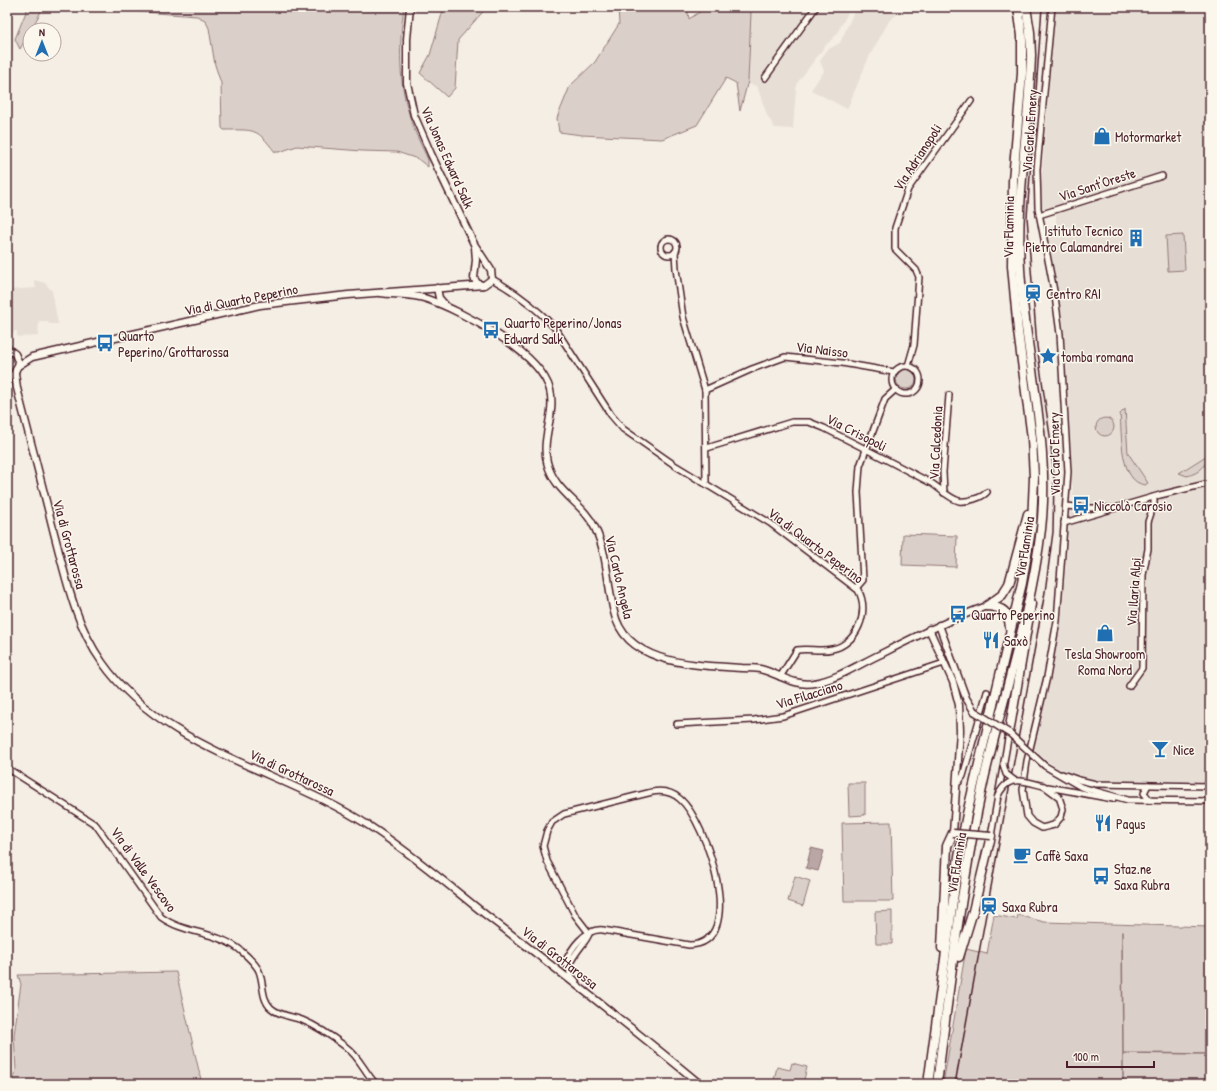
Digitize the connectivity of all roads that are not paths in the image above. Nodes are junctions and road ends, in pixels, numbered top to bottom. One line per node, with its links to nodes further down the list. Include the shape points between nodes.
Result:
1 (410, 7): 12 (street, Via Jonas Edward Salk, via 407,83 414,115)
2 (816, 7): 8 (street)
3 (1018, 7): 38 (highway, Via Flaminia, via 1022,36 1022,73 1013,187 1012,266 1032,438)
4 (1026, 7): 7 (highway, Via Flaminia)
5 (1030, 7): 7 (highway)
6 (1052, 7): 11 (street, Via Carlo Emery, via 1037,169)
7 (1029, 26): 47 (highway, Via Flaminia, via 1030,65 1020,233 1024,313 1044,468 1041,524)
8 (765, 78)
9 (972, 101): 28 (street, Via Adrianopoli, via 908,189 896,228 895,249 916,270 919,277 914,345)
10 (1162, 176): 11 (street, Via Sant'Oreste)
11 (1039, 215): 44 (street, Via Carlo Emery, via 1055,296 1062,354 1068,464)
12 (474, 244): 14 (street, Via Jonas Edward Salk); 15 (street, Via Jonas Edward Salk)
13 (674, 253): 33 (street, via 683,317)
14 (488, 267): 15 (street, via 480,266); 16 (street, via 492,272)
15 (474, 273): 17 (street, via 476,282); 18 (street, via 469,280)
16 (492, 279): 17 (street); 39 (street, Via di Quarto Peperino, via 523,298 551,324 623,429 676,466)
17 (482, 285): 18 (street, Via di Quarto Peperino)
18 (458, 286): 19 (street, Via di Quarto Peperino)
19 (437, 288): 20 (street, Via di Quarto Peperino); 23 (street, via 439,298)
20 (426, 289): 21 (street, Via di Quarto Peperino); 22 (street)
21 (380, 293): 22 (street, via 418,297); 26 (street, Via di Quarto Peperino, via 260,305)
22 (433, 302): 23 (street)
23 (447, 307): 54 (street, Via Carlo Angela, via 509,344 534,363 546,380 550,389 551,407 545,438 547,463 558,485 596,528 607,565 613,611 626,637 641,650 661,657 700,664 760,669)
24 (7, 348): 25 (street)
25 (15, 354): 26 (street, Via di Quarto Peperino); 27 (street)
26 (32, 357): 27 (street, Via di Quarto Peperino)
27 (18, 366): 30 (street)
28 (908, 366): 29 (street, via 900,367); 34 (street, via 918,373 919,385 907,394)
29 (894, 372): 33 (street, Via Naisso, via 842,363 785,358 764,364); 34 (street, via 892,381)
30 (15, 373): 31 (street); 32 (street, Via di Grottarossa)
31 (7, 379): 32 (street)
32 (17, 388): 76 (street, Via di Grottarossa, via 77,615 94,650 119,683 138,702 169,725 332,804 374,828)
33 (705, 390): 36 (street)
34 (896, 390): 37 (street, via 885,399)
35 (950, 395): 42 (street, Via Calcedonia, via 943,472)
36 (707, 448): 37 (street, Via Crisopoli, via 785,423 800,422 818,425); 39 (street)
37 (865, 449): 42 (street, Via Crisopoli, via 936,486); 48 (street, via 860,466 858,492 863,580)
38 (1034, 478): 49 (highway, via 1030,507 1010,580 1002,595); 52 (highway, Via Flaminia, via 1030,538)
39 (706, 483): 48 (street, Via di Quarto Peperino, via 770,523)
40 (1210, 484): 43 (street)
41 (987, 492): 42 (street, Via Crisopoli, via 963,501 953,499)
42 (944, 493)
43 (1154, 496): 45 (street); 55 (street, Via Ilaria Alpi, via 1148,522 1148,549 1143,575 1142,668)
44 (1066, 506): 45 (street, via 1095,509); 46 (street, Via Carlo Emery)
45 (1124, 506): 46 (street)
46 (1064, 523): 65 (street, Via Carlo Emery, via 1058,613 1023,790 1027,816 1035,825 1042,828 1056,823 1063,809 1059,797)
47 (1034, 573): 58 (highway, via 1030,617); 78 (highway, Via Flaminia, via 979,803 970,848)
48 (856, 588): 54 (street, Via di Quarto Peperino, via 861,596 863,610 860,626 854,635 846,643 832,649 796,651)
49 (987, 606): 50 (street); 52 (highway, via 999,607 1006,611)
50 (939, 624): 51 (street); 58 (street, bridge, via 966,698 974,710)
51 (929, 629): 53 (street); 54 (street, via 847,672 818,682 802,684)
52 (1010, 637): 77 (highway, Via Flaminia, via 967,814)
53 (944, 663): 57 (street, Via Filacciano, via 783,716); 63 (street, via 953,682 959,705)
54 (780, 677)
55 (1129, 686)
56 (987, 692): 63 (street, via 963,776)
57 (677, 724)
58 (1009, 733): 59 (street); 61 (street, bridge, via 1045,766)
59 (1003, 764): 62 (street, bridge, via 1006,774); 67 (street, bridge)
60 (7, 768): 80 (street, Via di Valle Vescovo, via 96,825 161,917 169,923 213,936 237,948 256,965 266,1002 271,1008 282,1015 301,1020 353,1052)
61 (1052, 769): 64 (street, via 1090,784); 68 (street, via 1081,787)
62 (1015, 781): 65 (street, bridge); 67 (street, bridge, via 1004,784)
63 (956, 783): 71 (street)
64 (1148, 785): 66 (street); 69 (street, via 1144,793)
65 (1044, 786): 68 (street, via 1090,796)
66 (1210, 786)
67 (998, 798): 72 (street)
68 (1128, 800): 69 (street)
69 (1150, 800): 70 (street)
70 (1210, 801)
71 (953, 833): 72 (street, bridge); 77 (highway, via 946,853)
72 (991, 836): 78 (highway, via 973,911)
73 (589, 933): 73 (street, via 574,915 544,853 544,839 552,822 564,814 652,792 666,791 674,795 684,803 698,827 714,868 720,915 714,933 701,944 689,945 603,930); 74 (street); 75 (street, via 568,956)
74 (571, 960): 75 (street); 79 (street, via 570,975)
75 (565, 964): 76 (street)
76 (559, 971): 79 (street, Via di Grottarossa)
77 (942, 975): 82 (highway, Via Flaminia)
78 (951, 985): 83 (highway, Via Flaminia)
79 (594, 998): 81 (street, Via di Grottarossa)
80 (376, 1084)
81 (700, 1084)
82 (928, 1084)
83 (937, 1084)

